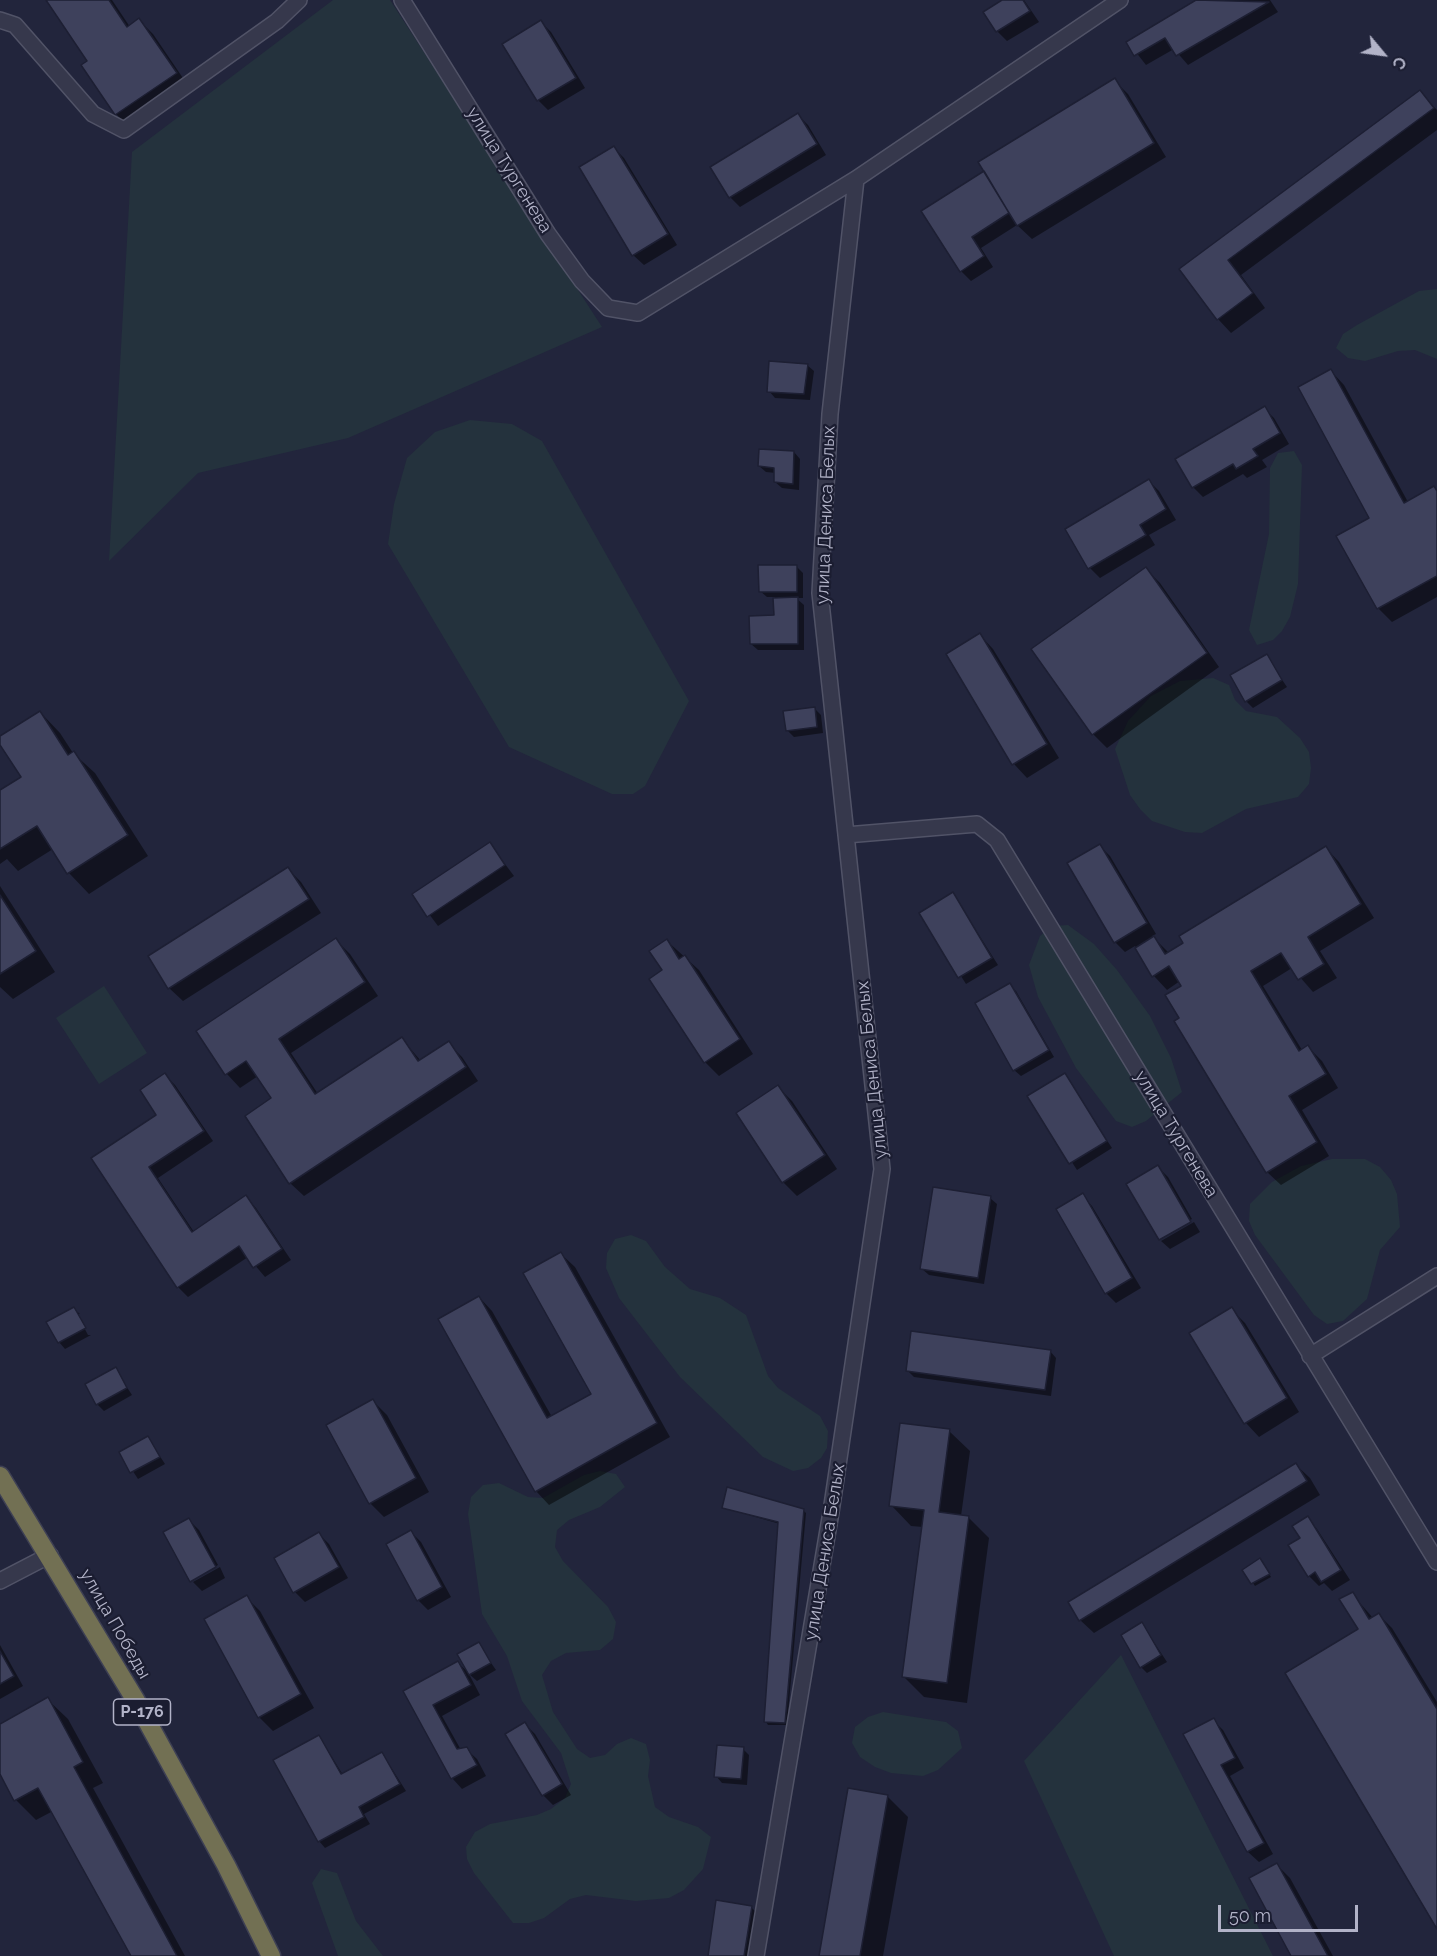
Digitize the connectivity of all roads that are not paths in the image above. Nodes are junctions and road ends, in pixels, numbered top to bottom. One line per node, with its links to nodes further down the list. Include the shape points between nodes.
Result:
1 (299, 0): 4 (street, via 278,21 124,130 93,114 15,25)
2 (402, 0): 5 (street, улица Тургенева, via 548,234 582,281 608,308 638,313)
3 (1120, 0): 5 (street)
4 (0, 20)
5 (856, 179): 6 (street, улица Дениса Белых, via 830,414 820,593)
6 (846, 835): 8 (street, улица Тургенева, via 977,824 997,840); 14 (street, улица Дениса Белых, via 882,1168 831,1512)
7 (1437, 1276): 8 (street)
8 (1310, 1356): 11 (street, улица Тургенева)
9 (0, 1476): 10 (highway, улица Победы / Р-176)
10 (50, 1555): 12 (street); 13 (highway, улица Победы / Р-176, via 136,1701)
11 (1437, 1562)
12 (0, 1581)
13 (271, 1956)
14 (756, 1956)

